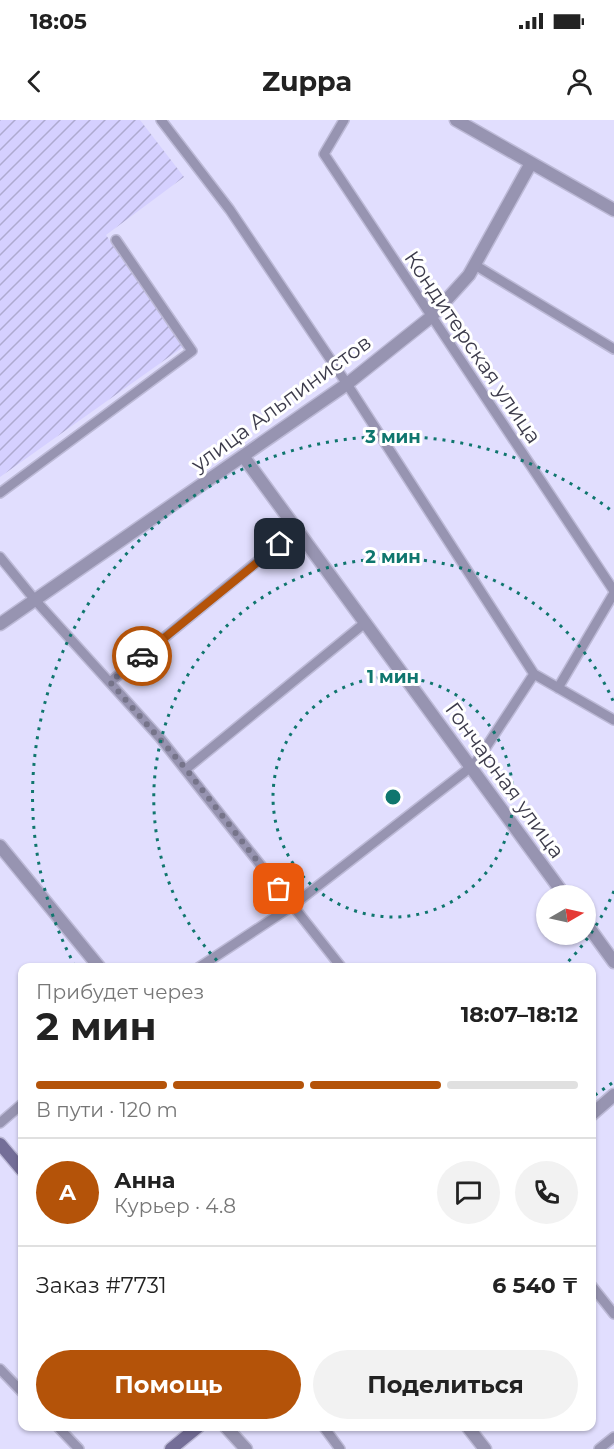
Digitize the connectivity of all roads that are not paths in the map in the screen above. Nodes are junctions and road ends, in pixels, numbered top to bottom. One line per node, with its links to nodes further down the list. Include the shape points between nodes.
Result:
1 (161, 120): 10 (street, via 230,210)
2 (344, 120): 8 (street, Кондитерская улица, via 324,154)
3 (456, 120): 4 (street)
4 (531, 163): 5 (street); 7 (street, улица Альпинистов)
5 (614, 210)
6 (116, 240): 12 (street, via 192,351)
7 (475, 265): 8 (street, улица Альпинистов); 9 (street)
8 (431, 317): 10 (street, улица Альпинистов); 15 (street, Кондитерская улица)
9 (614, 349)
10 (347, 384): 11 (street, улица Альпинистов); 19 (street)
11 (243, 456): 13 (street, Гончарная улица); 16 (street, улица Альпинистов)
12 (0, 493)
13 (297, 529): 17 (street, Гончарная улица); 20 (street)
14 (0, 557): 16 (street)
15 (614, 592): 21 (street)
16 (35, 600): 18 (street, улица Альпинистов); 20 (street)
17 (366, 622): 23 (street, Гончарная улица); 24 (street)
18 (0, 624)
19 (534, 674): 21 (street); 23 (street)
20 (110, 682): 24 (street)
21 (558, 688): 22 (street)
22 (614, 720)
23 (471, 767): 26 (street, Гончарная улица); 27 (street)
24 (186, 769): 27 (street)
25 (0, 846): 30 (street)
26 (558, 885)
27 (292, 906): 31 (street); 32 (street)
28 (596, 937): 29 (street)
29 (614, 962)
30 (96, 963)
31 (206, 963)
32 (338, 963)
33 (614, 1095): 35 (street)
34 (18, 1108): 36 (street)
35 (596, 1111)
36 (0, 1124)
37 (0, 1143): 38 (main road)
38 (18, 1165)
39 (596, 1291): 40 (street)
40 (614, 1314)
41 (0, 1370): 42 (street)
42 (18, 1388)
43 (62, 1431): 49 (street)
44 (193, 1431): 50 (main road)
45 (230, 1431): 51 (street)
46 (327, 1431): 52 (street)
47 (471, 1431): 53 (street)
48 (614, 1437): 54 (street)
49 (79, 1449)
50 (171, 1449)
51 (246, 1449)
52 (340, 1449)
53 (485, 1449)
54 (599, 1449)

